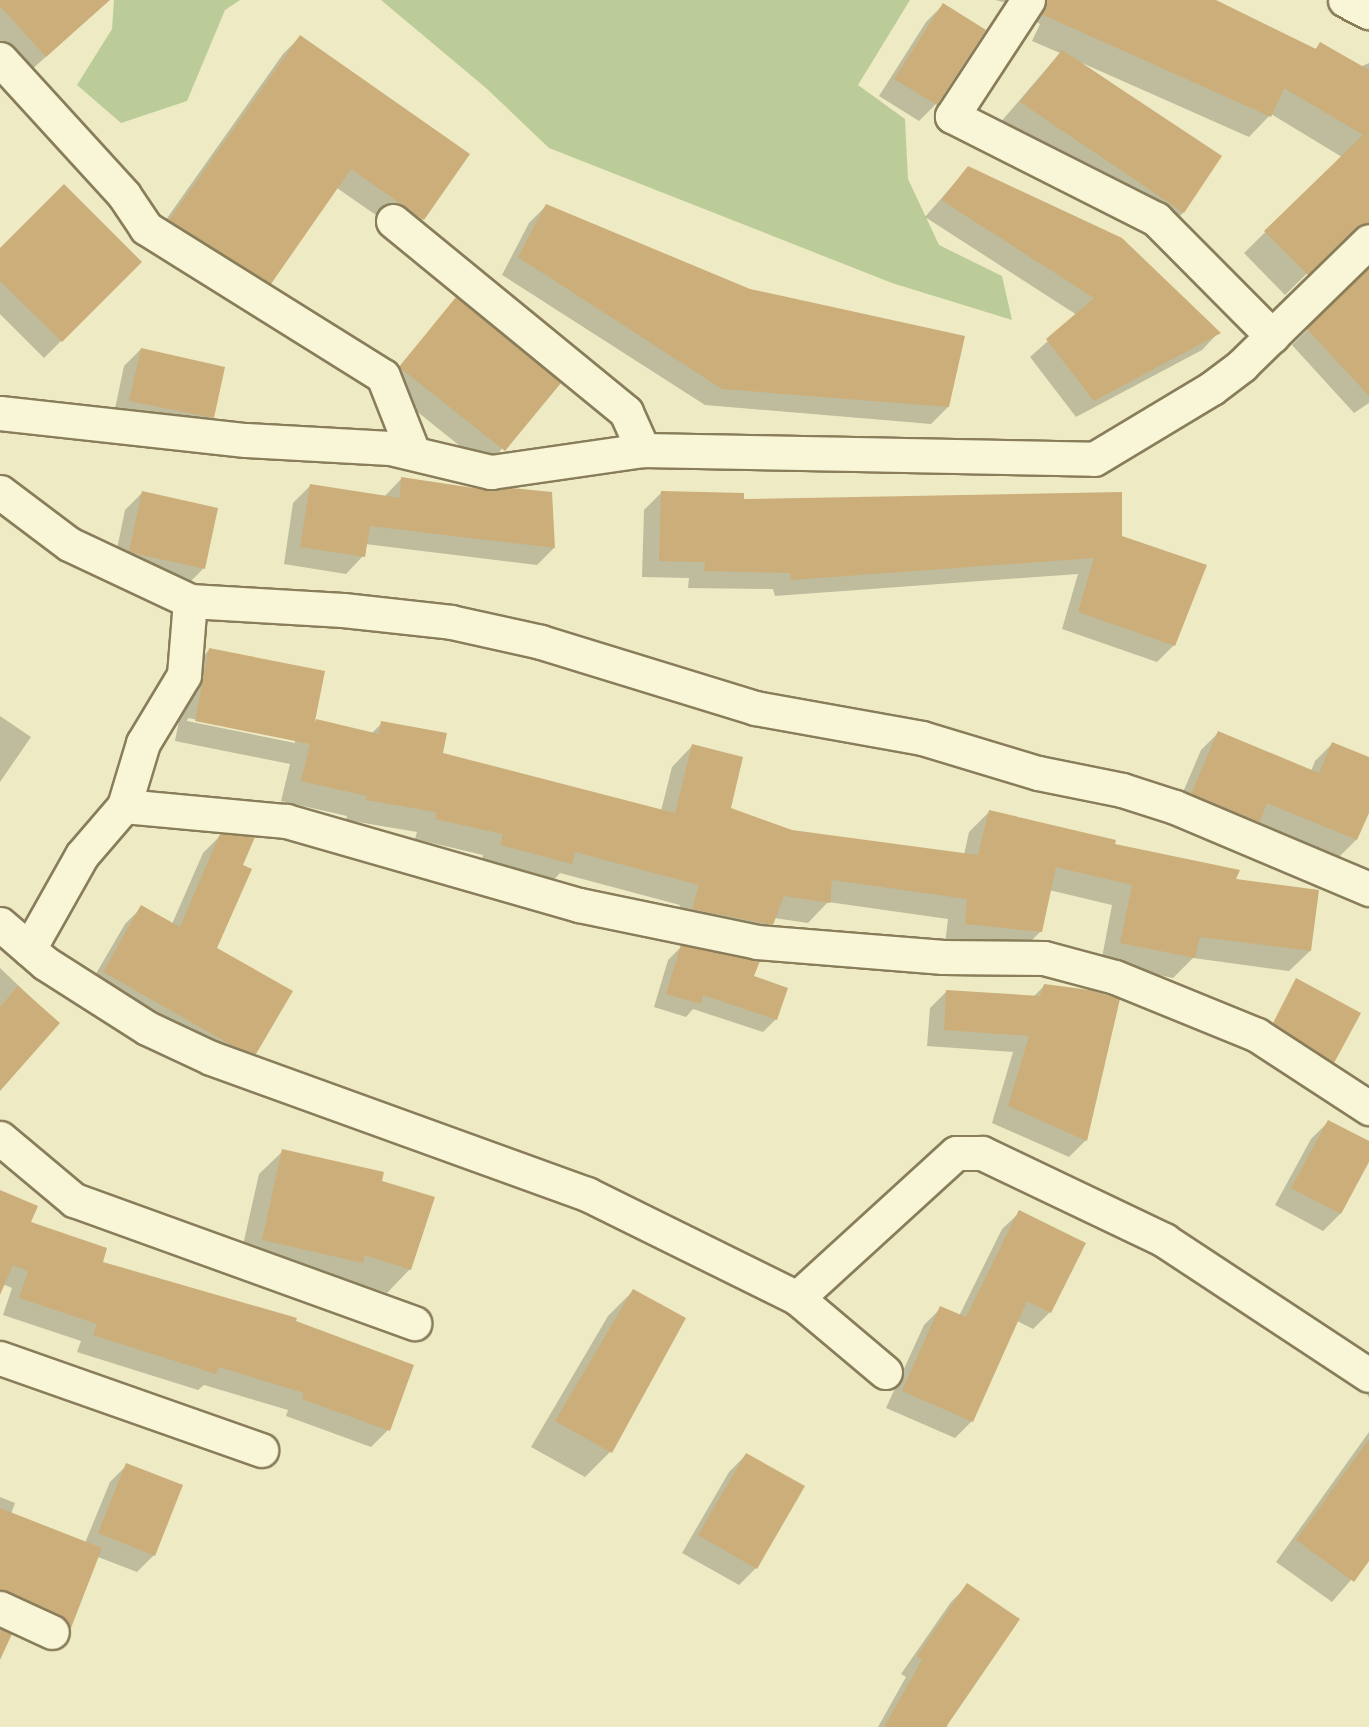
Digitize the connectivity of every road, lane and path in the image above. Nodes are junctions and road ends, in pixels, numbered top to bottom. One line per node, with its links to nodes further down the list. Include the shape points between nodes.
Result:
1 (1028, 0): 7 (street, via 952,116 1156,219)
2 (1345, 0): 3 (street)
3 (1369, 12)
4 (0, 59): 10 (street, via 124,195 146,228 383,376)
5 (393, 221): 9 (street, via 610,397 626,412)
6 (1369, 241): 7 (street)
7 (1272, 336): 9 (street, via 1212,388 1094,459)
8 (0, 413): 10 (street, via 180,434)
9 (644, 450): 10 (street, via 491,472)
10 (413, 452)
11 (0, 492): 12 (street, via 69,544)
12 (190, 601): 13 (street, via 184,675 143,743); 14 (street, via 343,610 451,622 541,642 755,708 922,738 1038,773 1122,790 1175,807)
13 (124, 806): 16 (street, via 82,855); 17 (street, via 285,821 579,905 757,942 943,957 1044,958 1115,977 1257,1035)
14 (1369, 889)
15 (0, 924): 16 (street)
16 (28, 949): 19 (street, via 115,1010 211,1058 587,1194)
17 (1369, 1108)
18 (0, 1138): 20 (street, via 74,1200)
19 (797, 1298): 22 (street); 23 (street, via 956,1153 982,1153 1164,1240)
20 (414, 1323)
21 (0, 1358): 24 (street)
22 (885, 1371)
23 (1369, 1375)
24 (261, 1450)
25 (0, 1608): 26 (street)
26 (52, 1632)

